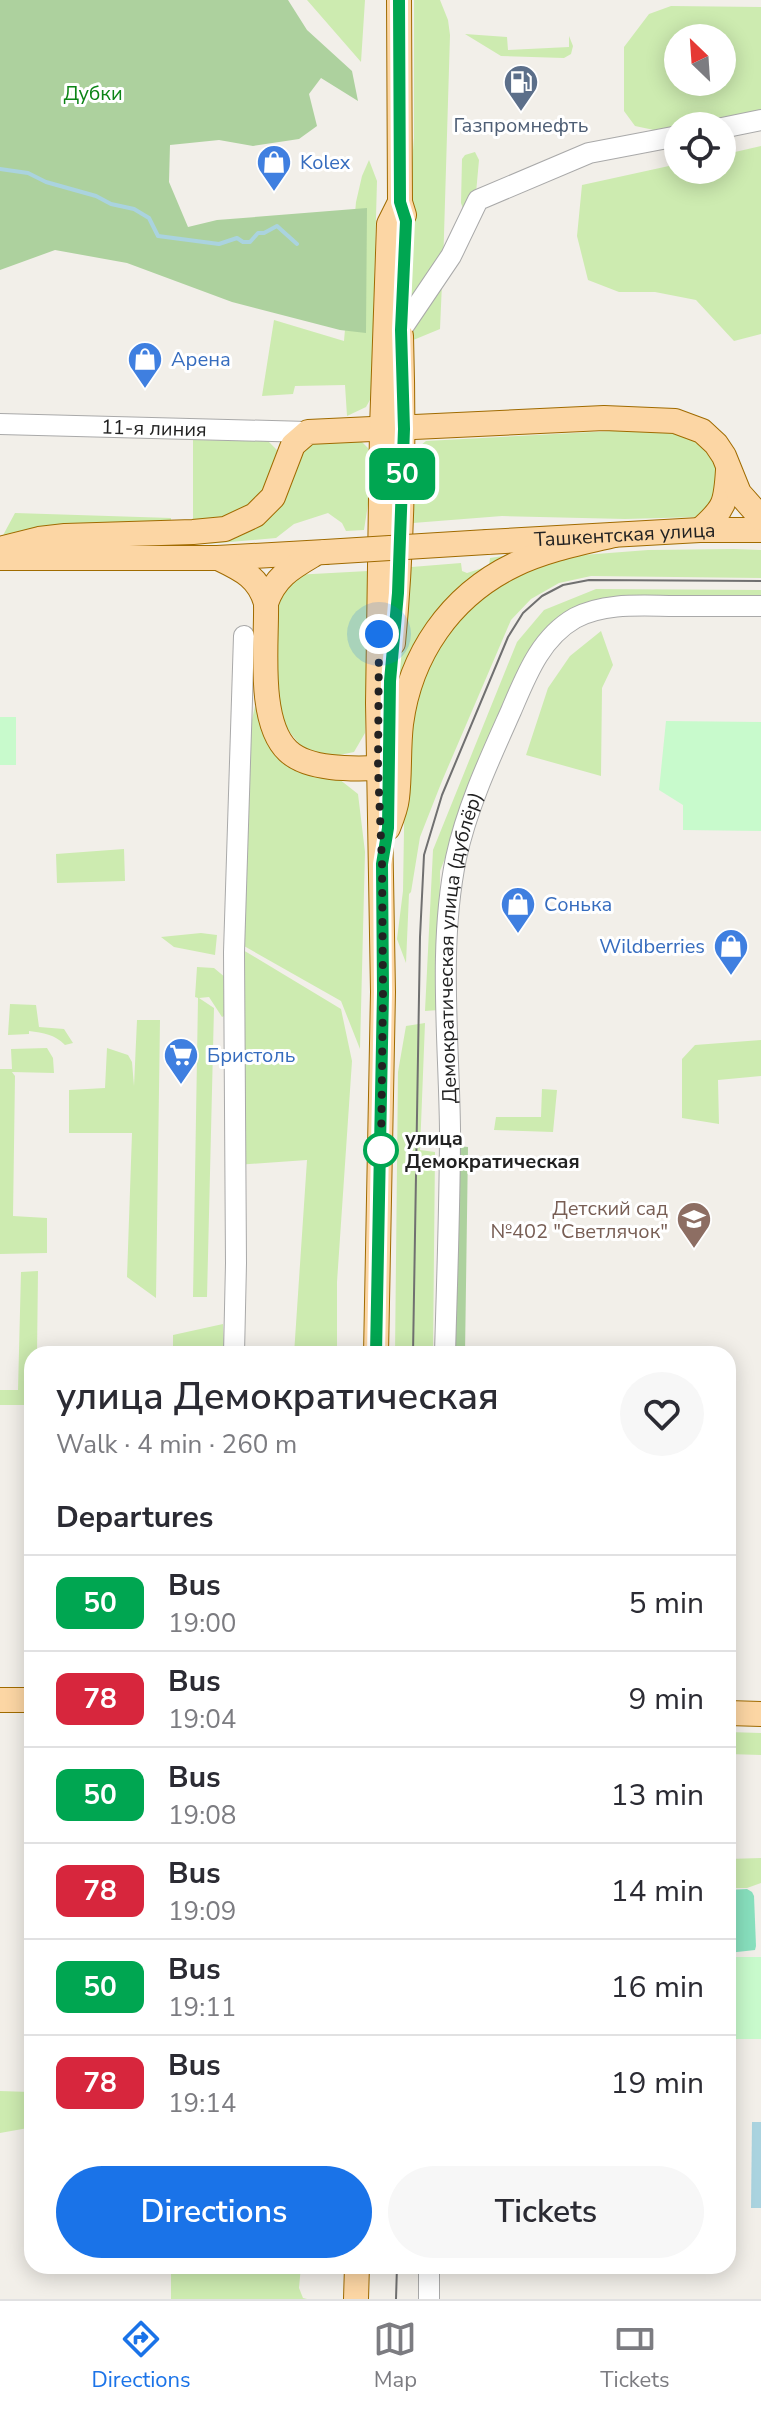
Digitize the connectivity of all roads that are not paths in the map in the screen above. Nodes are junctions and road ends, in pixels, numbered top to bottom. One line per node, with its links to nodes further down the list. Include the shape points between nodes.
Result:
1 (399, 0): 5 (main road)
2 (761, 120): 3 (street)
3 (736, 125)
4 (664, 139): 6 (street, via 589,153 478,200 451,256)
5 (400, 202): 6 (main road, via 406,221); 8 (main road, via 389,224)
6 (401, 330): 8 (main road)
7 (0, 424): 9 (street, 11-я линия)
8 (393, 429): 9 (main road); 10 (main road, via 604,418 675,421 702,431 724,456); 22 (main road); 23 (main road, via 398,593 390,681)
9 (308, 432): 15 (main road, via 293,445 273,497 255,515 225,529 65,536)
10 (728, 470): 11 (main road); 12 (main road, via 719,513)
11 (761, 518)
12 (700, 530): 13 (main road, Ташкентская улица); 14 (main road, Ташкентская улица)
13 (761, 530)
14 (614, 535): 16 (main road, Ташкентская улица, bridge); 23 (main road, via 516,564 473,590 447,616 416,664 401,723 397,802)
15 (0, 549)
16 (322, 552): 18 (main road, Ташкентская улица); 19 (main road, via 282,575)
17 (0, 558): 18 (main road)
18 (217, 558): 19 (main road, via 256,580)
19 (266, 603): 22 (main road, via 267,710 275,734 289,752 308,762)
20 (761, 606): 27 (street, Демократическая улица (дублёр), via 598,609 574,619 532,662 469,811 449,911)
21 (244, 636): 25 (street, via 234,952)
22 (378, 768): 24 (main road)
23 (388, 828): 24 (main road)
24 (382, 864): 26 (main road)
25 (234, 1346)
26 (376, 1346)
27 (445, 1346)
28 (0, 1700): 29 (main road)
29 (24, 1700)
30 (736, 1713): 31 (main road)
31 (761, 1714)
32 (357, 2274): 34 (main road)
33 (429, 2274): 35 (street)
34 (356, 2299)
35 (429, 2299)

